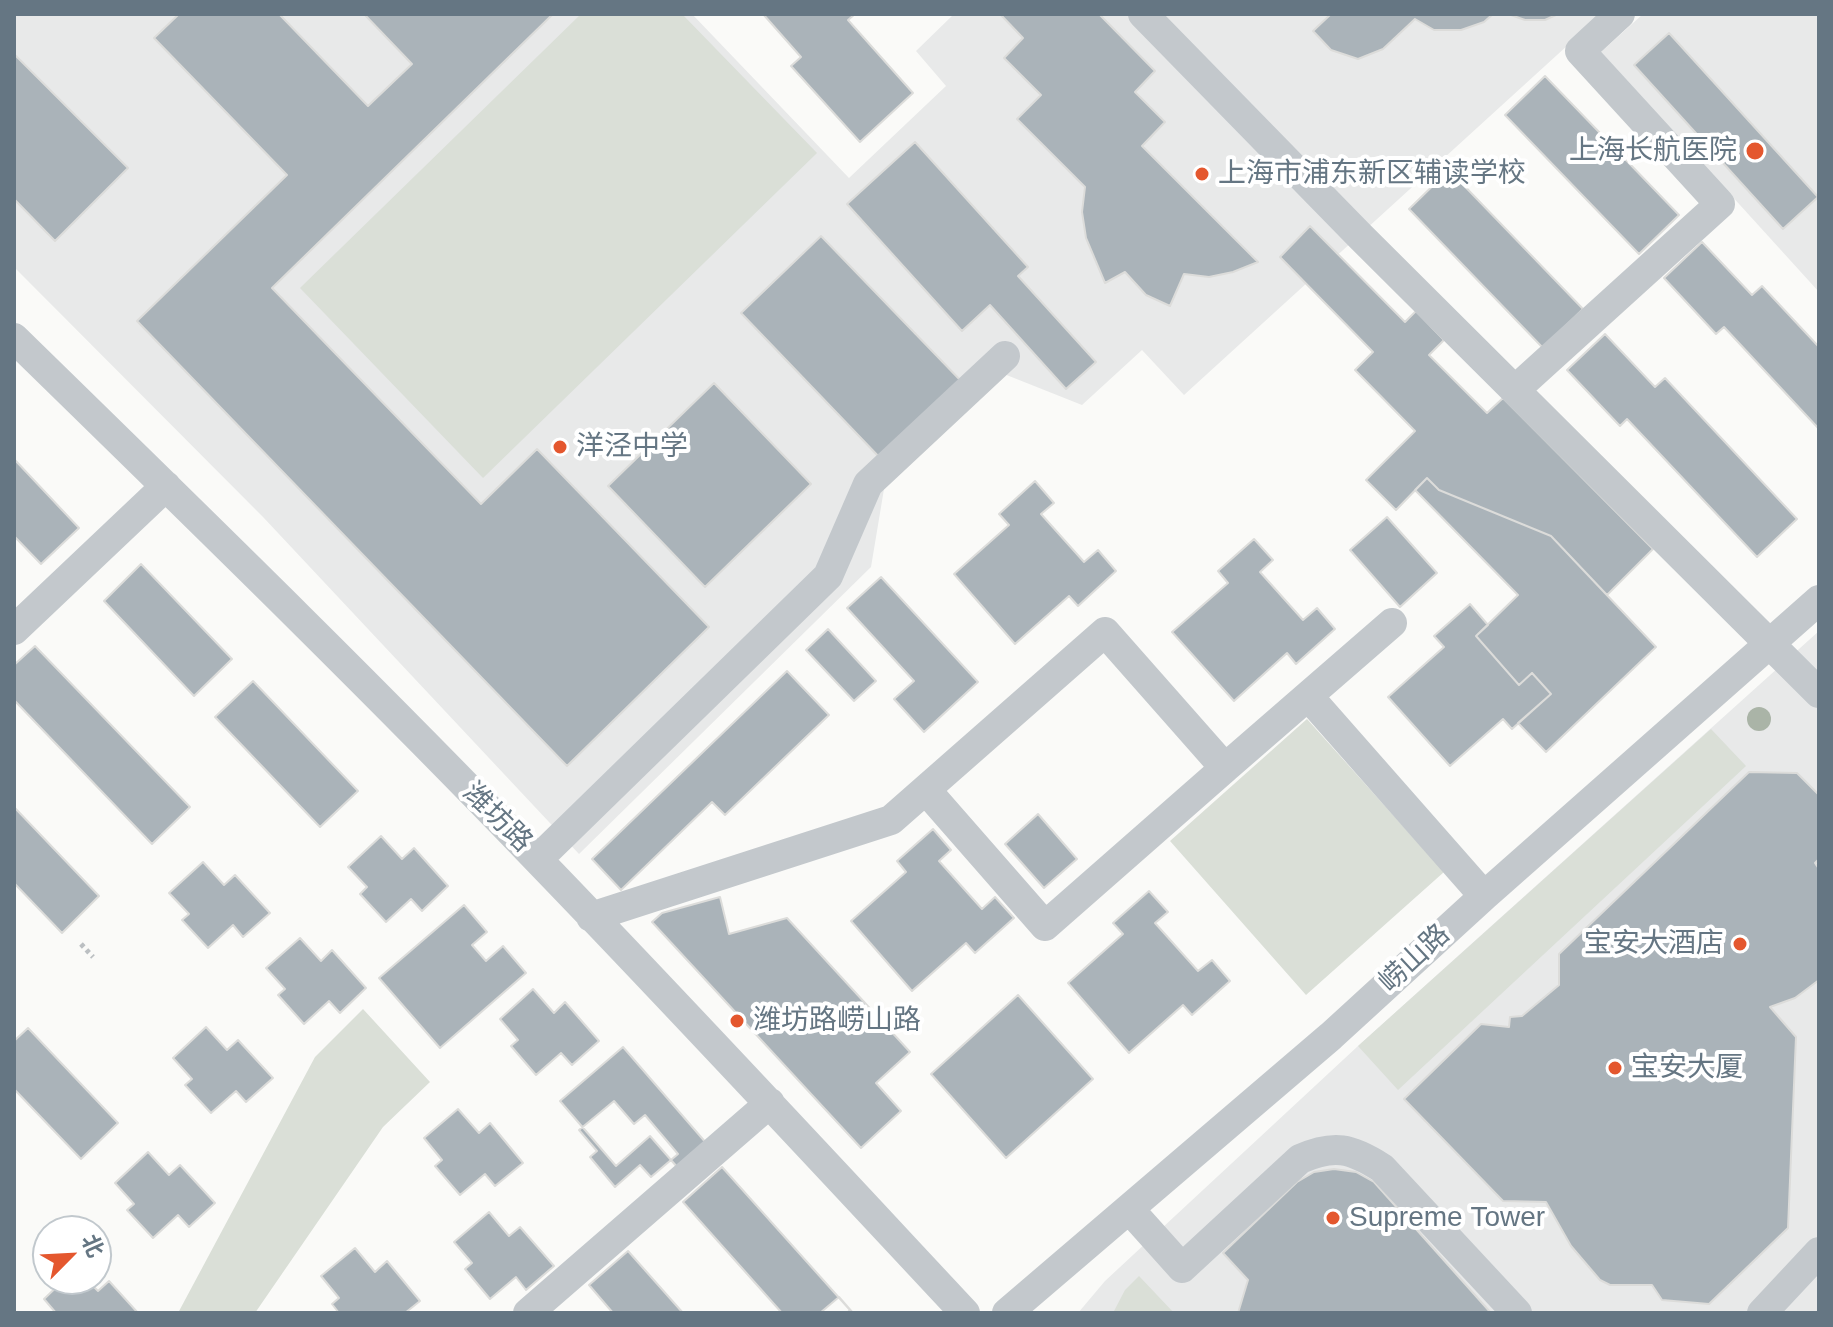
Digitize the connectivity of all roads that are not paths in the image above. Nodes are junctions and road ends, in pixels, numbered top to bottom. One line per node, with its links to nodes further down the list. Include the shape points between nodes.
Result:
1 (1143, 14): 5 (street)
2 (1620, 14): 5 (street, via 1580,51 1720,204)
3 (14, 338): 6 (street, 潍坊路)
4 (1005, 356): 15 (street, via 868,484 828,576)
5 (1516, 389): 10 (street)
6 (166, 486): 9 (street); 15 (street, 潍坊路)
7 (1819, 600): 10 (street, 崂山路)
8 (1392, 623): 12 (street)
9 (14, 630)
10 (1770, 642): 11 (street); 16 (street, 崂山路)
11 (1819, 693)
12 (1308, 696): 13 (street); 16 (street)
13 (1225, 768): 14 (street, via 1105,632); 14 (street, via 1045,926)
14 (926, 790): 17 (street, via 875,827)
15 (538, 859): 17 (street, 潍坊路)
16 (1484, 896): 19 (street, 崂山路)
17 (591, 917): 18 (street, 潍坊路)
18 (770, 1103): 21 (street); 22 (street, 潍坊路)
19 (1130, 1210): 23 (street, 崂山路); 24 (street, via 1182,1268 1300,1159 1321,1149 1341,1149 1382,1168)
20 (1819, 1252): 25 (street)
21 (528, 1313)
22 (965, 1313)
23 (1007, 1313)
24 (1517, 1313)
25 (1762, 1313)

